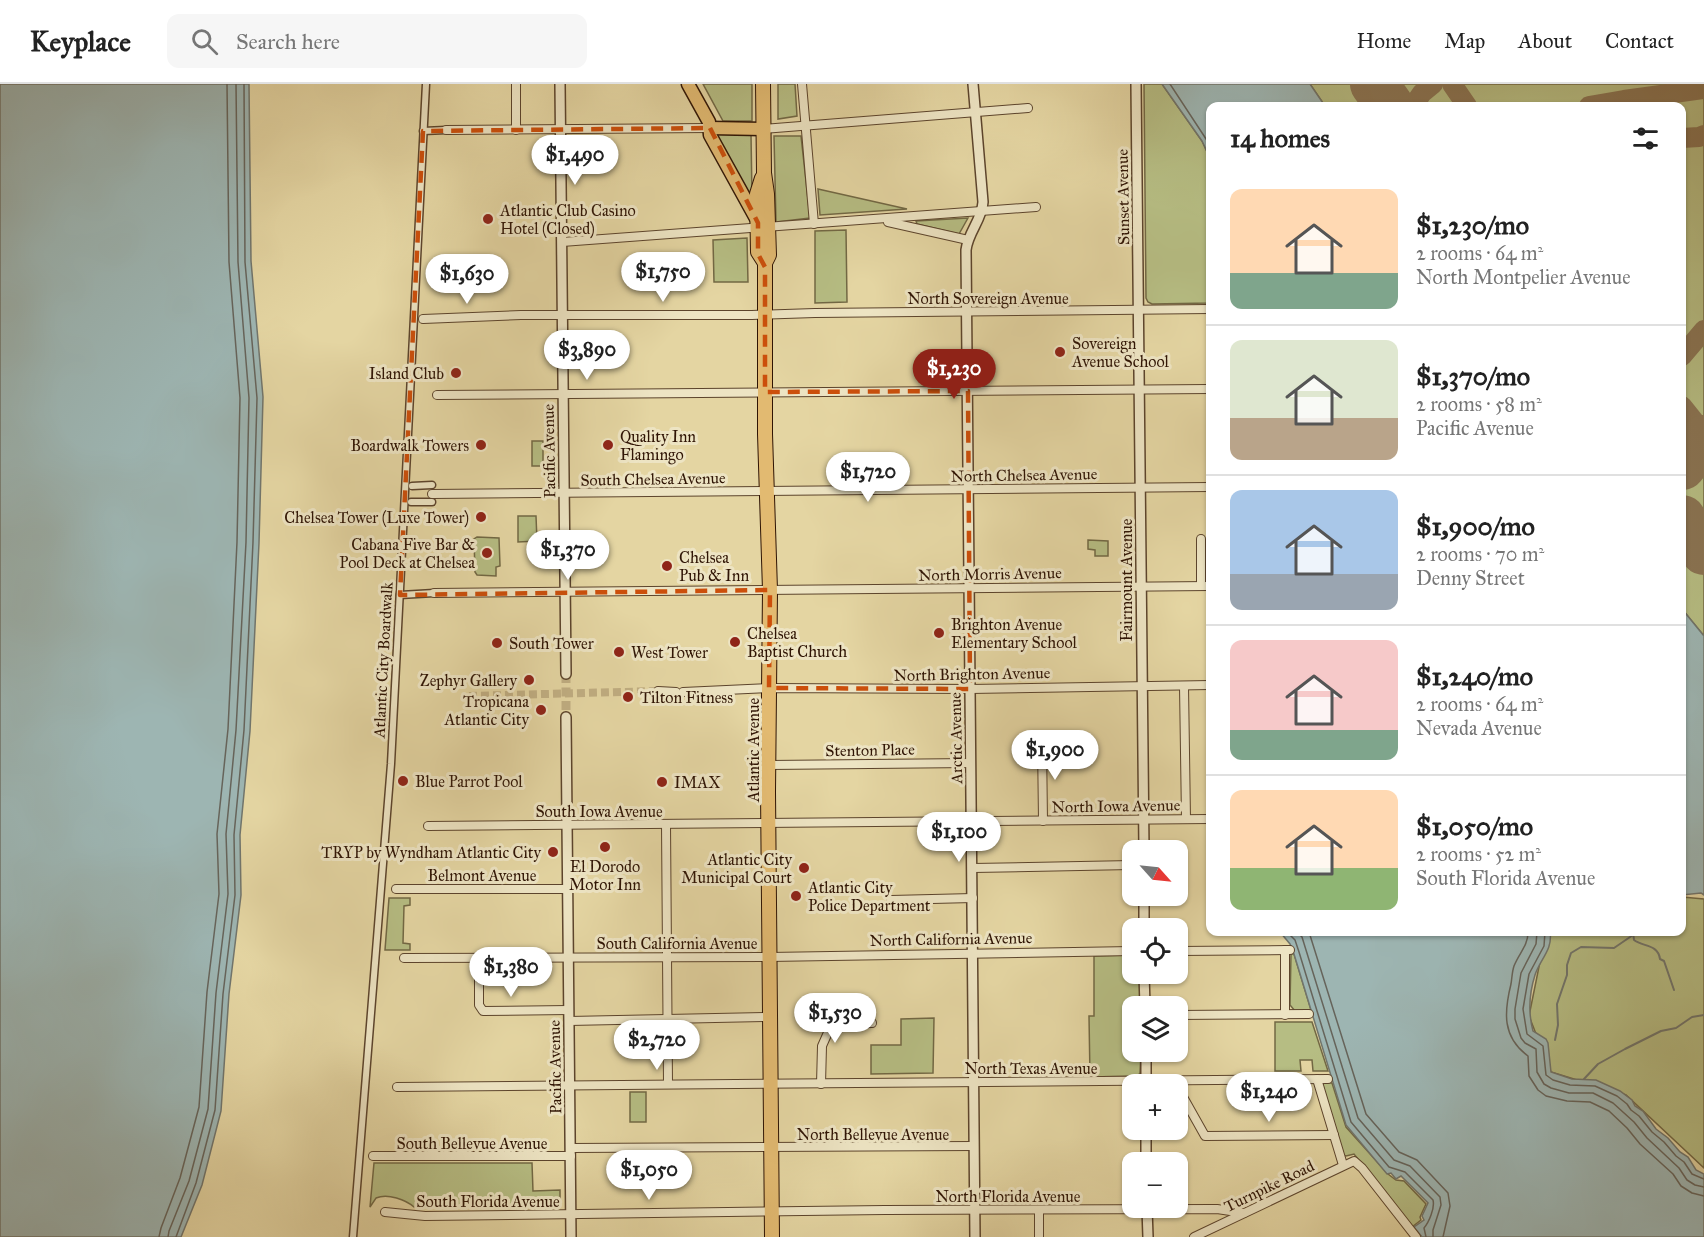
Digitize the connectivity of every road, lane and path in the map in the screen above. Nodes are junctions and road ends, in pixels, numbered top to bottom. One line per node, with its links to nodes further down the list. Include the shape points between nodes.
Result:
1 (426, 84): 17 (street, Atlantic City Boardwalk)
2 (516, 84): 15 (street)
3 (560, 84): 16 (street, Pacific Avenue)
4 (688, 84): 12 (main road, Atlantic Avenue)
5 (763, 84): 13 (highway)
6 (802, 84): 11 (street)
7 (974, 84): 10 (street)
8 (1136, 84): 26 (street, Sunset Avenue)
9 (1028, 108): 10 (street)
10 (976, 112): 11 (street); 19 (street)
11 (806, 126): 13 (street); 21 (street)
12 (710, 128): 13 (main road); 16 (street); 22 (main road, Atlantic Avenue, via 710,135)
13 (764, 129): 22 (highway, via 767,194)
14 (446, 130): 15 (street); 17 (street)
15 (516, 130): 16 (street)
16 (561, 130): 24 (street, Pacific Avenue)
17 (423, 131): 54 (street, Atlantic City Boardwalk)
18 (1036, 207): 19 (street)
19 (982, 212): 20 (street); 23 (street)
20 (881, 220): 21 (street); 23 (street)
21 (814, 224): 22 (street)
22 (762, 226): 24 (street); 28 (highway, Atlantic Avenue, via 769,255 765,262)
23 (968, 240): 27 (street, Arctic Avenue)
24 (562, 242): 29 (street, Pacific Avenue)
25 (1206, 309): 26 (street, North Sovereign Avenue)
26 (1138, 310): 27 (street, North Sovereign Avenue); 32 (street, Fairmount Avenue)
27 (967, 311): 28 (street, North Sovereign Avenue); 33 (street, Arctic Avenue)
28 (765, 314): 29 (street, North Sovereign Avenue); 34 (highway, Atlantic Avenue)
29 (562, 316): 30 (street, North Sovereign Avenue); 35 (street, Pacific Avenue)
30 (423, 319)
31 (1206, 388): 32 (street)
32 (1139, 389): 33 (street); 40 (street, Fairmount Avenue)
33 (968, 391): 34 (street); 41 (street, Arctic Avenue)
34 (765, 392): 35 (street); 42 (highway, Atlantic Avenue)
35 (563, 394): 36 (street); 43 (street, Pacific Avenue)
36 (437, 395)
37 (432, 485): 38 (street)
38 (412, 486)
39 (1206, 487): 40 (street, North Chelsea Avenue)
40 (1140, 488): 41 (street, North Chelsea Avenue); 47 (street, Fairmount Avenue)
41 (968, 489): 42 (street, North Chelsea Avenue); 50 (street, Arctic Avenue)
42 (766, 492): 43 (street, South Chelsea Avenue); 51 (highway, Atlantic Avenue)
43 (564, 494): 44 (street, South Chelsea Avenue); 53 (street, Pacific Avenue)
44 (432, 498): 45 (street)
45 (411, 502)
46 (1201, 539): 48 (street)
47 (1141, 586): 48 (street, North Morris Avenue); 50 (street, North Morris Avenue); 57 (street, Fairmount Avenue)
48 (1201, 586): 49 (street, North Morris Avenue)
49 (1206, 586)
50 (970, 588): 51 (street, North Morris Avenue); 60 (street, Arctic Avenue)
51 (770, 590): 53 (street, North Morris Avenue); 59 (highway, Atlantic Avenue)
52 (434, 593): 53 (street, North Morris Avenue); 54 (street)
53 (565, 593): 55 (street, Pacific Avenue)
54 (400, 595): 125 (street, Atlantic City Boardwalk, via 391,764)
55 (566, 674)
56 (1206, 685): 58 (street, North Brighton Avenue)
57 (1142, 686): 58 (street, North Brighton Avenue); 60 (street, North Brighton Avenue); 66 (street, Fairmount Avenue)
58 (1184, 686): 67 (street)
59 (770, 688): 60 (street, North Brighton Avenue); 61 (street, North Brighton Avenue); 65 (highway, Atlantic Avenue)
60 (970, 689): 64 (street, Arctic Avenue)
61 (658, 691)
62 (566, 717): 73 (street, Pacific Avenue)
63 (1042, 742): 69 (street)
64 (971, 763): 65 (street, Stenton Place); 70 (street, Arctic Avenue)
65 (769, 765): 71 (highway, Atlantic Avenue)
66 (1144, 819): 67 (street, North Iowa Avenue); 69 (street, North Iowa Avenue); 75 (street, Fairmount Avenue)
67 (1186, 819): 68 (street, North Iowa Avenue)
68 (1206, 819)
69 (1043, 820): 70 (street, North Iowa Avenue)
70 (972, 821): 71 (street, North Iowa Avenue); 77 (street, Arctic Avenue)
71 (769, 823): 72 (street, South Iowa Avenue); 87 (highway, Atlantic Avenue)
72 (666, 824): 73 (street, South Iowa Avenue); 85 (street)
73 (567, 825): 74 (street, South Iowa Avenue); 79 (street, Pacific Avenue)
74 (428, 826)
75 (1144, 840)
76 (1122, 866): 77 (street)
77 (973, 868): 80 (street, Arctic Avenue)
78 (396, 889): 79 (street, Belmont Avenue)
79 (568, 889): 86 (street, Pacific Avenue)
80 (973, 898): 81 (street); 84 (street, Arctic Avenue)
81 (891, 900)
82 (1122, 951): 84 (street, North California Avenue)
83 (1188, 951): 93 (street, via 1287,950)
84 (974, 953): 87 (street, North California Avenue); 100 (street, Arctic Avenue)
85 (667, 956): 86 (street, South California Avenue); 87 (street, South California Avenue); 95 (street)
86 (569, 957): 89 (street, South California Avenue); 90 (street, Pacific Avenue)
87 (769, 957): 94 (highway, Atlantic Avenue)
88 (404, 958): 89 (street, South California Avenue)
89 (479, 959): 90 (street, via 479,1005 483,1011)
90 (569, 1010): 96 (street, Pacific Avenue)
91 (1309, 1014): 93 (street)
92 (1188, 1015): 93 (street)
93 (1285, 1015)
94 (770, 1017): 95 (street); 103 (highway, Atlantic Avenue)
95 (667, 1019): 96 (street); 102 (street)
96 (569, 1021): 106 (street, Pacific Avenue)
97 (872, 1023): 104 (street, via 830,1028 822,1046)
98 (1317, 1079): 99 (street, North Texas Avenue); 105 (street, North Texas Avenue); 109 (street)
99 (1328, 1079)
100 (974, 1081): 101 (street, North Texas Avenue); 104 (street, North Texas Avenue); 110 (street, Arctic Avenue)
101 (1122, 1083)
102 (668, 1084): 103 (street, North Texas Avenue); 106 (street, North Texas Avenue)
103 (771, 1084): 104 (street, North Texas Avenue); 111 (highway, Atlantic Avenue)
104 (821, 1084)
105 (1188, 1084)
106 (570, 1085): 107 (street, North Texas Avenue); 112 (street, Pacific Avenue)
107 (397, 1087)
108 (1188, 1106): 109 (street, via 1205,1136)
109 (1334, 1136): 114 (street)
110 (974, 1146): 111 (street, North Bellevue Avenue); 117 (street, Arctic Avenue)
111 (771, 1148): 112 (street, South Bellevue Avenue); 120 (highway, Atlantic Avenue)
112 (571, 1152): 113 (street, South Bellevue Avenue); 122 (street, Pacific Avenue)
113 (373, 1156)
114 (1343, 1165): 121 (street, Turnpike Road); 132 (street, Turnpike Road, via 1356,1162)
115 (1122, 1209): 118 (street, North Florida Avenue)
116 (1188, 1209): 121 (street, North Florida Avenue)
117 (975, 1210): 118 (street, North Florida Avenue); 120 (street, North Florida Avenue); 128 (street, Arctic Avenue)
118 (1039, 1210): 129 (street)
119 (385, 1212): 122 (street, South Florida Avenue, via 425,1216)
120 (772, 1212): 122 (street, South Florida Avenue); 127 (highway, Atlantic Avenue)
121 (1244, 1213): 124 (street, Turnpike Road)
122 (572, 1214): 126 (street, Pacific Avenue)
123 (1147, 1218): 130 (street)
124 (1205, 1235): 131 (street, Turnpike Road)
125 (353, 1237)
126 (571, 1237)
127 (772, 1237)
128 (975, 1237)
129 (1039, 1237)
130 (1148, 1237)
131 (1194, 1237)
132 (1416, 1237)

